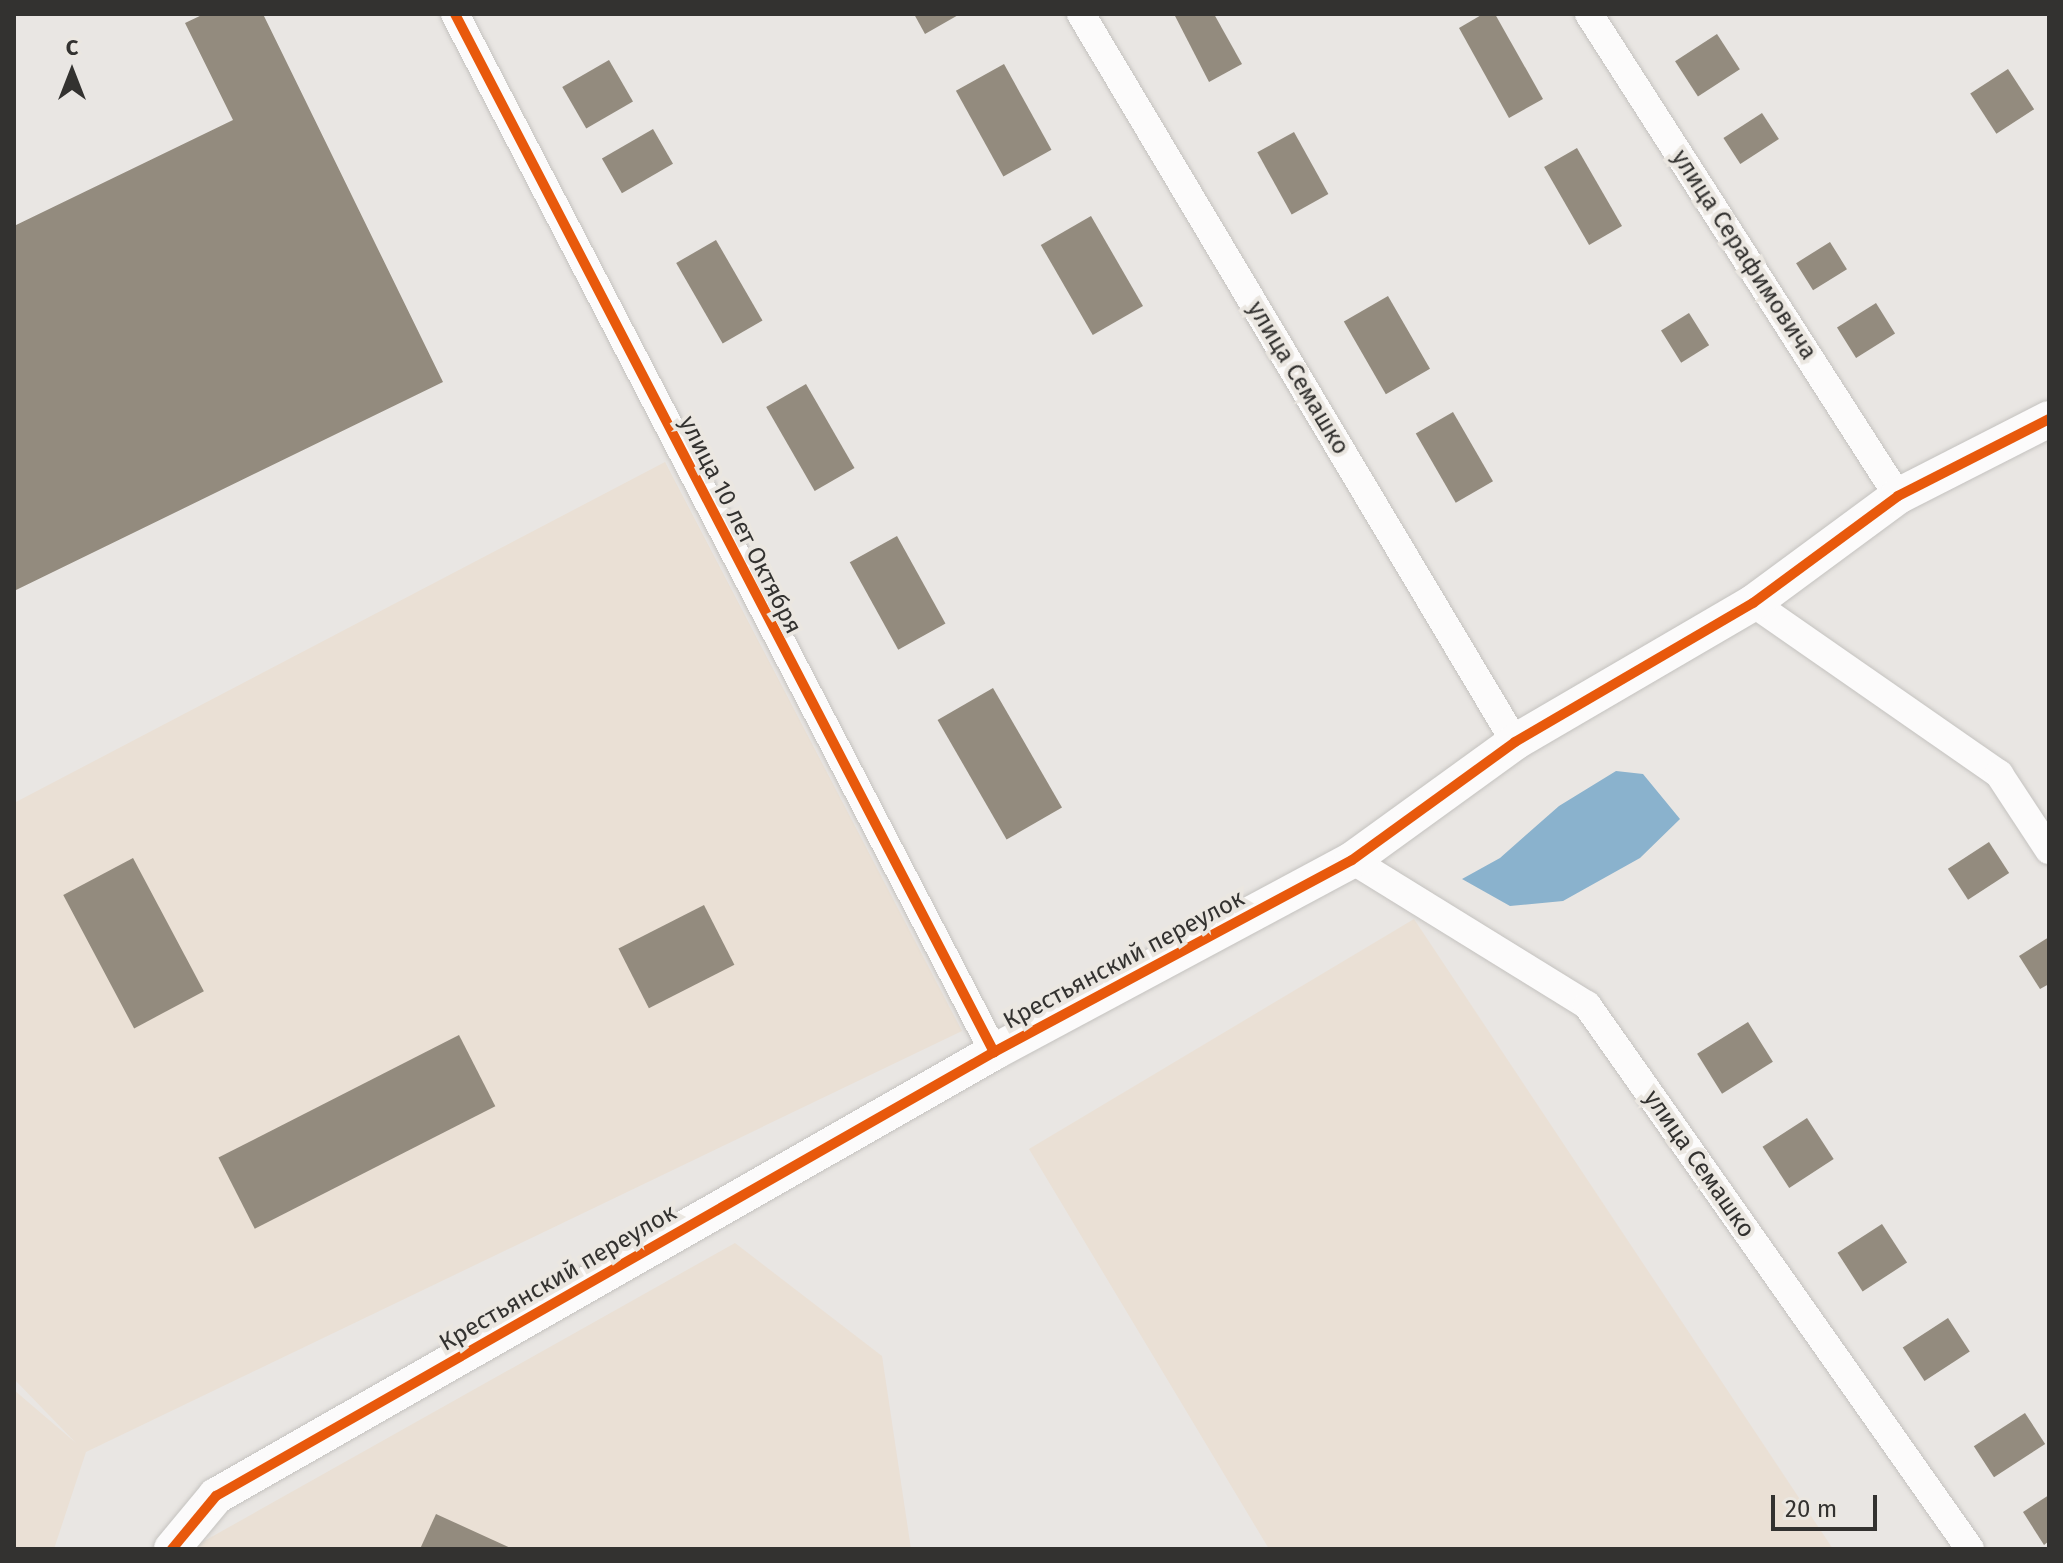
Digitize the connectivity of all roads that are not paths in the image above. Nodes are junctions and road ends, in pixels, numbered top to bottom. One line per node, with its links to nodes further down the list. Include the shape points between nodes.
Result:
1 (455, 14): 10 (street, улица 10 лет Октября)
2 (1081, 14): 7 (street, улица Семашко)
3 (1589, 14): 5 (street, улица Серафимовича)
4 (2049, 419): 5 (street, Крестьянский переулок)
5 (1898, 496): 6 (street, Крестьянский переулок)
6 (1753, 603): 7 (street, Крестьянский переулок); 8 (street, via 1999,774)
7 (1515, 742): 9 (street, Крестьянский переулок)
8 (2049, 850)
9 (1352, 860): 10 (street, Крестьянский переулок); 12 (street, улица Семашко, via 1587,1005)
10 (994, 1052): 11 (street, Крестьянский переулок, via 216,1496)
11 (172, 1549)
12 (1970, 1549)

